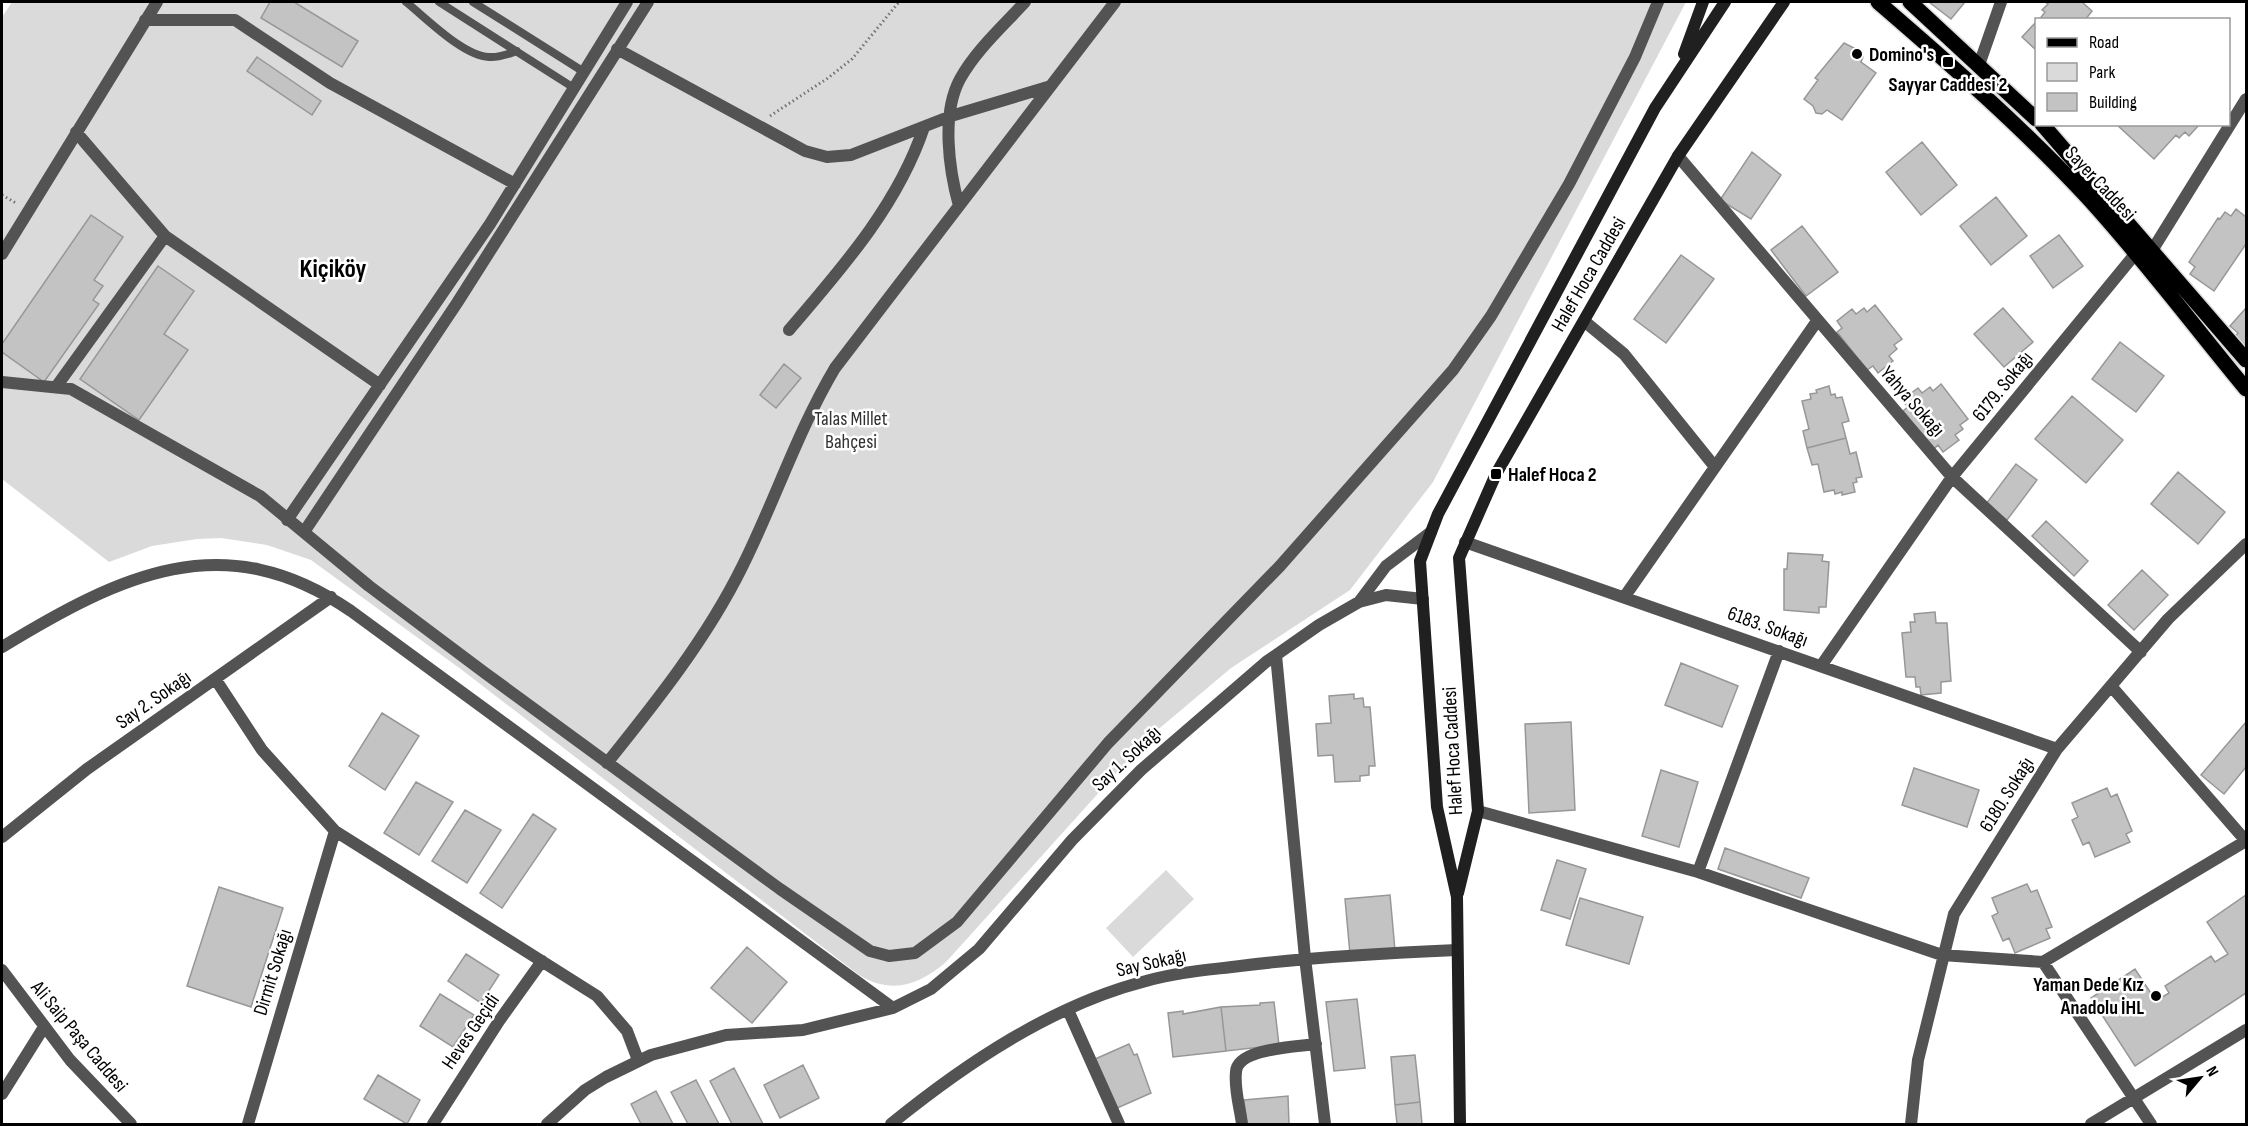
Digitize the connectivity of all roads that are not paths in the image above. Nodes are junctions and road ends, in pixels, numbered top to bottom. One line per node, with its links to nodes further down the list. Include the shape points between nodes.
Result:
1 (157, 2): 16 (street)
2 (406, 2): 18 (lane, via 480,56 496,58)
3 (439, 2): 18 (lane)
4 (473, 2): 20 (lane)
5 (627, 2): 20 (street)
6 (648, 2): 17 (street)
7 (1025, 2): 25 (street, via 979,52 959,81)
8 (1115, 2): 22 (street)
9 (1658, 2): 64 (street, via 1635,57 1569,184 1491,316 1453,370 1265,582 1108,743 970,907 935,940 907,956 870,951)
10 (1703, 2): 21 (main road)
11 (1725, 2): 21 (main road, Halef Hoca Caddesi)
12 (1784, 2): 30 (main road, Halef Hoca Caddesi)
13 (1878, 2): 35 (main road, Sayer Caddesi, via 2006,115)
14 (1910, 2): 19 (main road)
15 (2001, 2): 19 (street)
16 (145, 20): 29 (street); 31 (street, via 236,20 330,83)
17 (616, 49): 28 (street, via 805,151 827,157 851,155); 48 (street, via 457,303)
18 (517, 51): 23 (lane)
19 (1978, 65): 26 (main road)
20 (584, 72): 23 (street)
21 (1677, 75): 49 (main road, Halef Hoca Caddesi, via 1655,108)
22 (1051, 86): 25 (street); 32 (street)
23 (574, 88): 31 (street)
24 (2247, 99): 34 (street)
25 (951, 116): 28 (street); 32 (street, via 950,162)
26 (2035, 117)
27 (2044, 126): 34 (main road, Sayer Caddesi)
28 (924, 127): 39 (street, via 906,174 852,256)
29 (76, 132): 33 (street); 36 (street)
30 (1678, 156): 37 (main road, Halef Hoca Caddesi); 38 (street, Yahya Sokağı)
31 (515, 184): 42 (street)
32 (958, 206): 64 (street, via 835,368 804,424 753,546 724,599 661,694)
33 (165, 236): 42 (street); 43 (street)
34 (2153, 249): 40 (main road, Sayer Caddesi)
35 (2136, 253): 44 (main road, Sayer Caddesi); 46 (street, 6179. Sokağı)
36 (2, 254)
37 (1584, 321): 45 (street, via 1624,354); 50 (main road, Halef Hoca Caddesi, via 1496,474)
38 (1817, 321): 45 (street); 46 (street, Yahya Sokağı)
39 (789, 330)
40 (2247, 360)
41 (2, 382): 43 (street)
42 (380, 385): 47 (street)
43 (56, 387): 47 (street, via 71,389 260,496)
44 (2247, 388)
45 (1715, 467): 52 (street)
46 (1952, 477): 58 (street, Yahya Sokağı); 60 (street, 6179. Sokağı)
47 (287, 520): 48 (street)
48 (304, 532): 64 (street, via 369,586)
49 (1431, 532): 54 (main road, Halef Hoca Caddesi, via 1420,561); 55 (street, via 1386,566)
50 (1465, 542): 52 (street, 6183. Sokağı); 65 (main road, Halef Hoca Caddesi, via 1459,558)
51 (2247, 544): 58 (street, 6180. Sokağı)
52 (1625, 596): 57 (street, 6183. Sokağı)
53 (331, 597): 56 (street, via 264,569 220,564 192,567 137,578 92,595); 61 (street, Say 2. Sokağı); 77 (street)
54 (1423, 599): 55 (street, Say 1. Sokağı, via 1392,595); 70 (main road, Halef Hoca Caddesi, via 1437,807)
55 (1359, 602): 59 (street, Say 1. Sokağı)
56 (2, 647)
57 (1779, 651): 60 (street, 6183. Sokağı); 69 (street)
58 (2140, 651): 62 (street, 6180. Sokağı)
59 (1276, 655): 73 (street); 77 (street, Say 1. Sokağı, via 1181,734 1103,807 964,963 931,989)
60 (1821, 666): 63 (street, 6183. Sokağı)
61 (216, 680): 66 (street, via 262,750); 67 (street, Say 2. Sokağı, via 87,770)
62 (2111, 686): 63 (street, 6180. Sokağı); 68 (street)
63 (2057, 749): 72 (street, 6180. Sokağı, via 1954,914)
64 (607, 763)
65 (1478, 811): 69 (street); 70 (main road, Halef Hoca Caddesi)
66 (335, 831): 74 (street); 86 (street, Dirmit Sokağı)
67 (2, 837)
68 (2246, 841): 75 (street)
69 (1698, 872): 72 (street)
70 (1457, 897): 71 (main road)
71 (1457, 950): 73 (street, Say Sokağı); 93 (main road)
72 (1942, 955): 75 (street); 94 (street, 6180. Sokağı, via 1918,1060)
73 (1305, 958): 78 (street, Say Sokağı, via 1174,974 1114,991); 81 (street)
74 (542, 961): 82 (street, via 609,1006 627,1031); 87 (street, Heves Geçidi)
75 (2043, 963): 84 (street)
76 (2, 970): 79 (street, Ali Saip Paşa Caddesi)
77 (893, 1008): 82 (street, Say 1. Sokağı, via 803,1030 700,1040)
78 (1068, 1010): 89 (street, Say Sokağı, via 984,1057); 90 (street)
79 (44, 1028): 83 (street); 85 (street, Ali Saip Paşa Caddesi)
80 (2247, 1030): 84 (street)
81 (1316, 1044): 91 (street, via 1250,1055 1239,1063 1236,1072); 92 (street)
82 (638, 1060): 88 (street, Say 1. Sokağı, via 585,1090)
83 (2, 1094)
84 (2133, 1101): 95 (street); 96 (street)
85 (131, 1125)
86 (248, 1125)
87 (433, 1125)
88 (547, 1125)
89 (891, 1125)
90 (1119, 1125)
91 (1242, 1125)
92 (1325, 1125)
93 (1460, 1125)
94 (1911, 1125)
95 (2091, 1125)
96 (2151, 1125)

